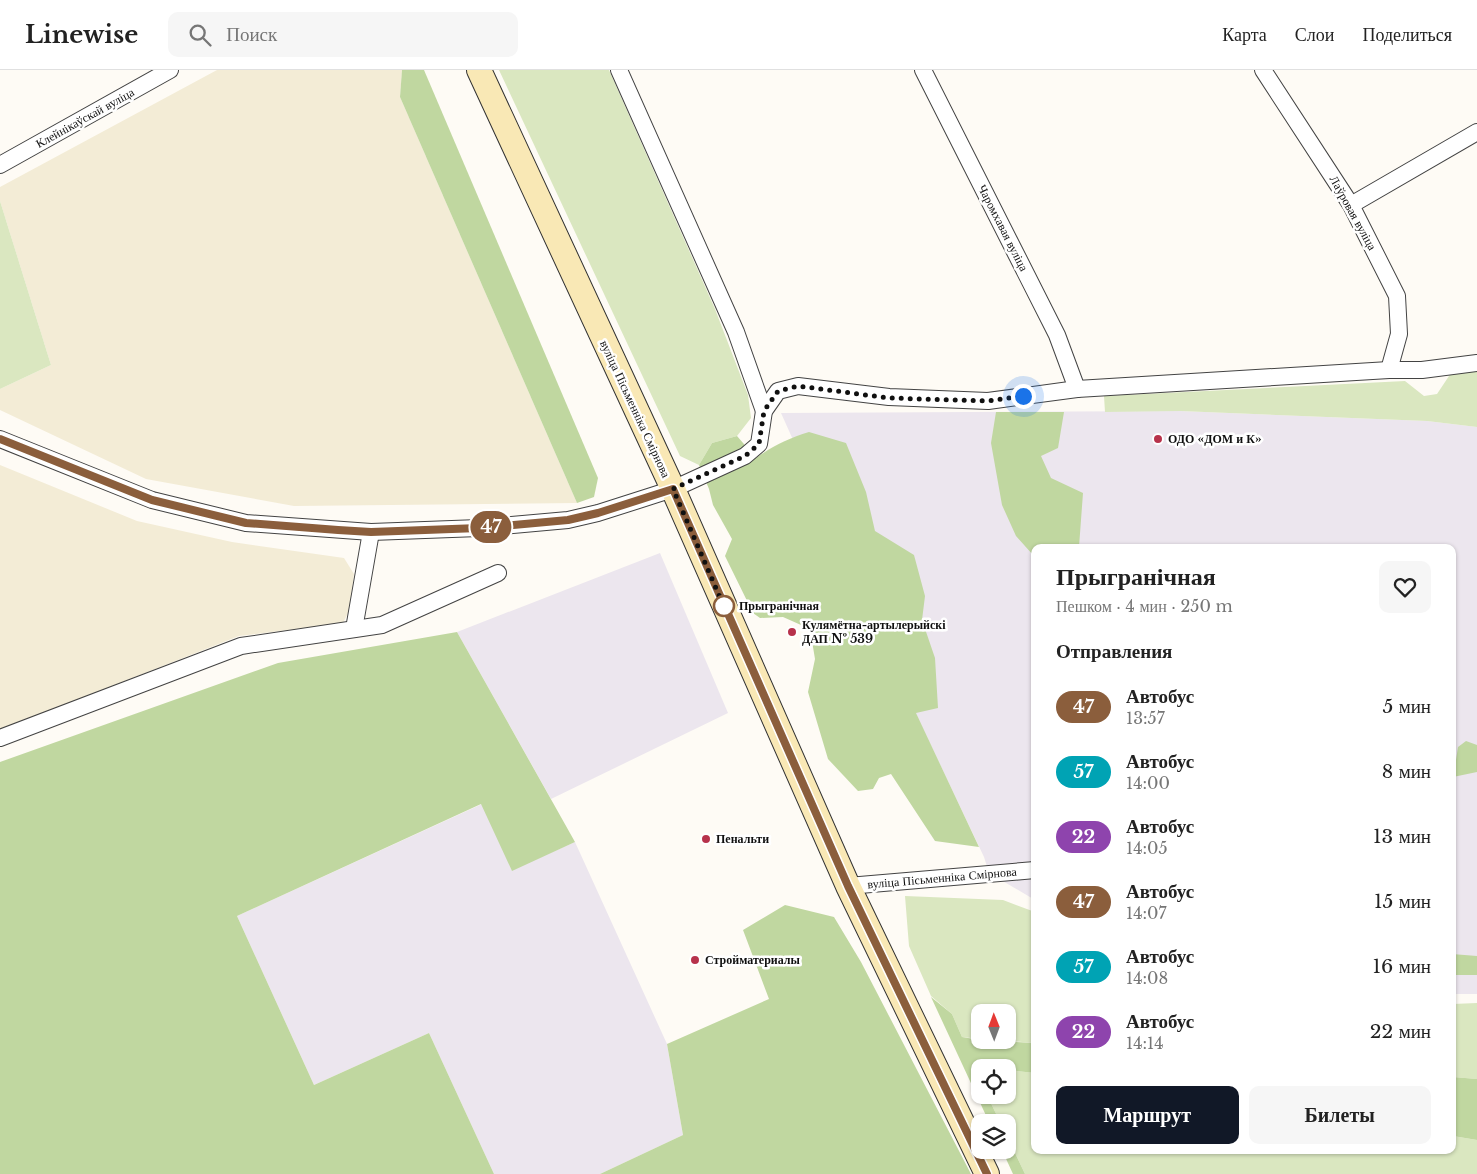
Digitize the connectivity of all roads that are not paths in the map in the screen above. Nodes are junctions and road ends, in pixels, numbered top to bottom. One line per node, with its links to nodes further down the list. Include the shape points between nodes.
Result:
1 (170, 70): 7 (street, Клейнікаўскай вуліца)
2 (479, 70): 14 (main road, вуліца Пісьменніка Смірнова)
3 (619, 70): 12 (street, via 736,332)
4 (923, 70): 11 (street, Чаромхавая вуліца, via 1057,335)
5 (1263, 70): 8 (street, Лаўровая вуліца)
6 (1477, 132): 8 (street)
7 (0, 165)
8 (1352, 205): 10 (street, Лаўровая вуліца, via 1397,296 1400,334)
9 (1477, 363): 10 (street, via 1422,370)
10 (1389, 370): 11 (street)
11 (1077, 389): 12 (street, via 988,401 889,398 798,386 778,391)
12 (764, 411): 14 (street, via 759,444 745,456)
13 (0, 439): 15 (street, via 152,500 246,523)
14 (673, 489): 15 (street, via 568,520 479,528); 20 (main road, вуліца Пісьменніка Смірнова)
15 (371, 532): 17 (street)
16 (498, 573): 17 (street, via 382,624)
17 (354, 629): 18 (street, via 241,646)
18 (0, 738)
19 (1031, 870): 20 (street, вуліца Пісьменніка Смірнова)
20 (848, 886): 21 (main road, вуліца Пісьменніка Смірнова)
21 (987, 1174)

